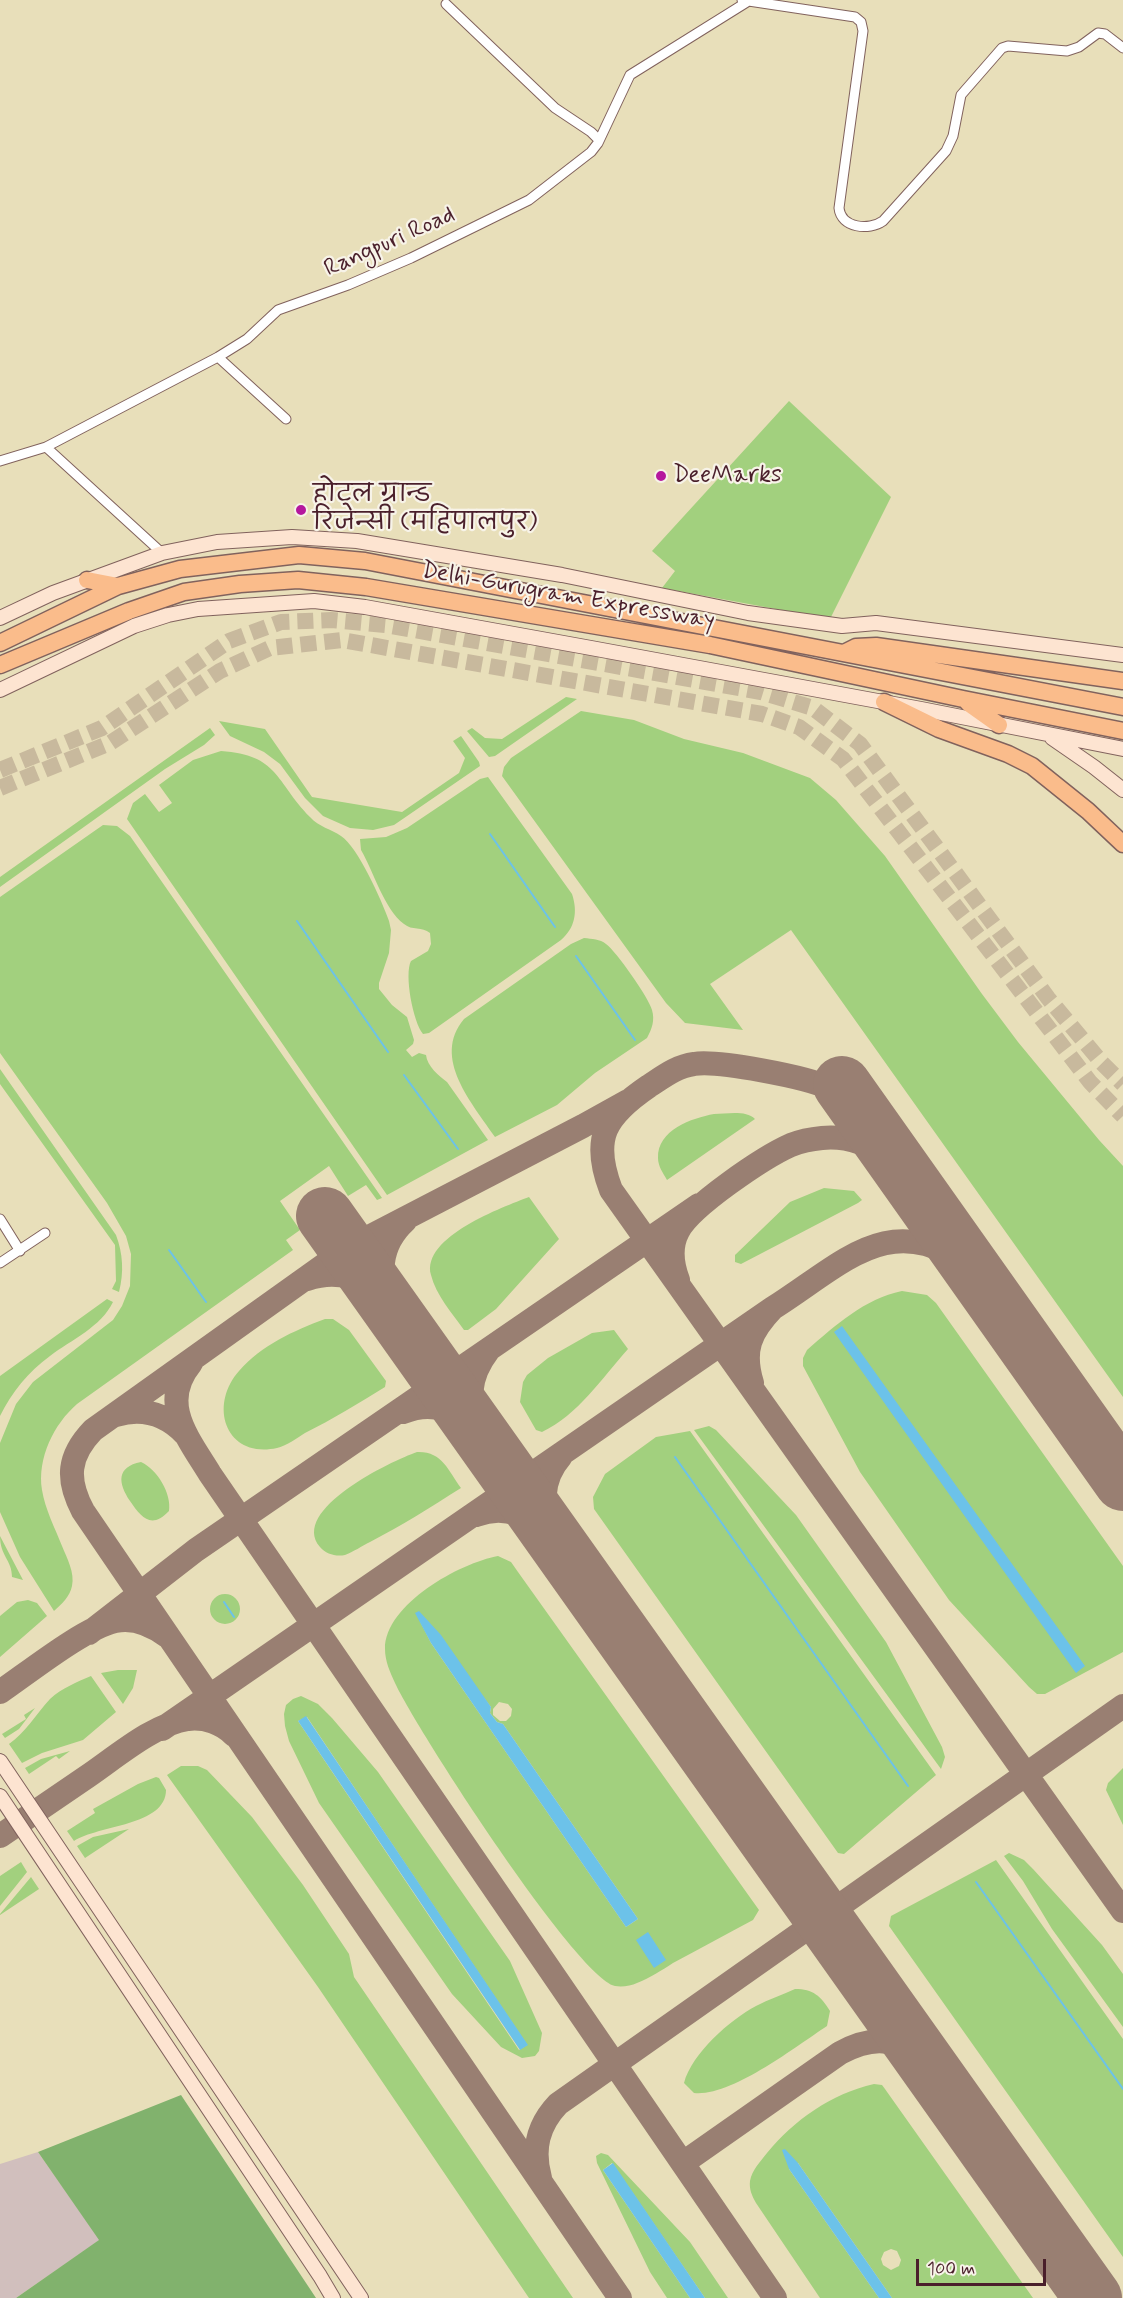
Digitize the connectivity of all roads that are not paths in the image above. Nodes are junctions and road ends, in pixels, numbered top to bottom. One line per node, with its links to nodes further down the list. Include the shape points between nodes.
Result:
1 (744, 1): 2 (street); 5 (street, Rangpuri Road, via 630,75)
2 (767, 2): 4 (street, via 855,17 861,22 863,31 839,208 845,222 867,228 883,221 946,151 961,95 997,51 1008,46 1067,51 1098,33)
3 (446, 4): 5 (street, via 555,108)
4 (1123, 48)
5 (598, 139): 6 (street, Rangpuri Road, via 587,157 536,196 411,258 276,312 247,339)
6 (218, 357): 7 (street); 8 (street, Rangpuri Road)
7 (286, 419)
8 (46, 447): 9 (street, Rangpuri Road); 10 (street)
9 (0, 461)
10 (162, 553): 11 (main road); 16 (main road, via 217,542 282,538 357,540 562,575 748,613 842,626 876,623)
11 (87, 580): 12 (highway); 13 (main road)
12 (118, 586): 14 (highway, Delhi-Gurugram Expressway); 15 (highway, Delhi-Gurugram Expressway, via 180,569 299,555 365,561)
13 (0, 618)
14 (0, 643)
15 (843, 653): 19 (highway, via 856,647 876,646); 25 (highway, Delhi-Gurugram Expressway)
16 (1123, 655)
17 (4, 665): 18 (highway, Delhi-Gurugram Expressway, via 129,611 184,592 298,580 366,587 710,645)
18 (866, 678): 21 (highway, Delhi-Gurugram Expressway); 23 (main road)
19 (1123, 681)
20 (0, 690): 23 (main road, via 134,626 168,615 198,609 314,601)
21 (933, 693): 22 (highway, Delhi-Gurugram Expressway); 24 (highway)
22 (963, 699): 26 (highway); 27 (highway, Delhi-Gurugram Expressway)
23 (884, 702): 24 (main road); 31 (highway, via 1032,766)
24 (903, 706): 26 (main road)
25 (1123, 707)
26 (999, 725): 28 (main road)
27 (1123, 731)
28 (1046, 734): 29 (main road); 30 (main road)
29 (1123, 749)
30 (1123, 790)
31 (1123, 844)
32 (0, 1220): 34 (street)
33 (45, 1233): 34 (street)
34 (20, 1251): 35 (street)
35 (0, 1263)
36 (0, 1761): 39 (main road)
37 (0, 1796): 38 (main road)
38 (333, 2298)
39 (361, 2298)

